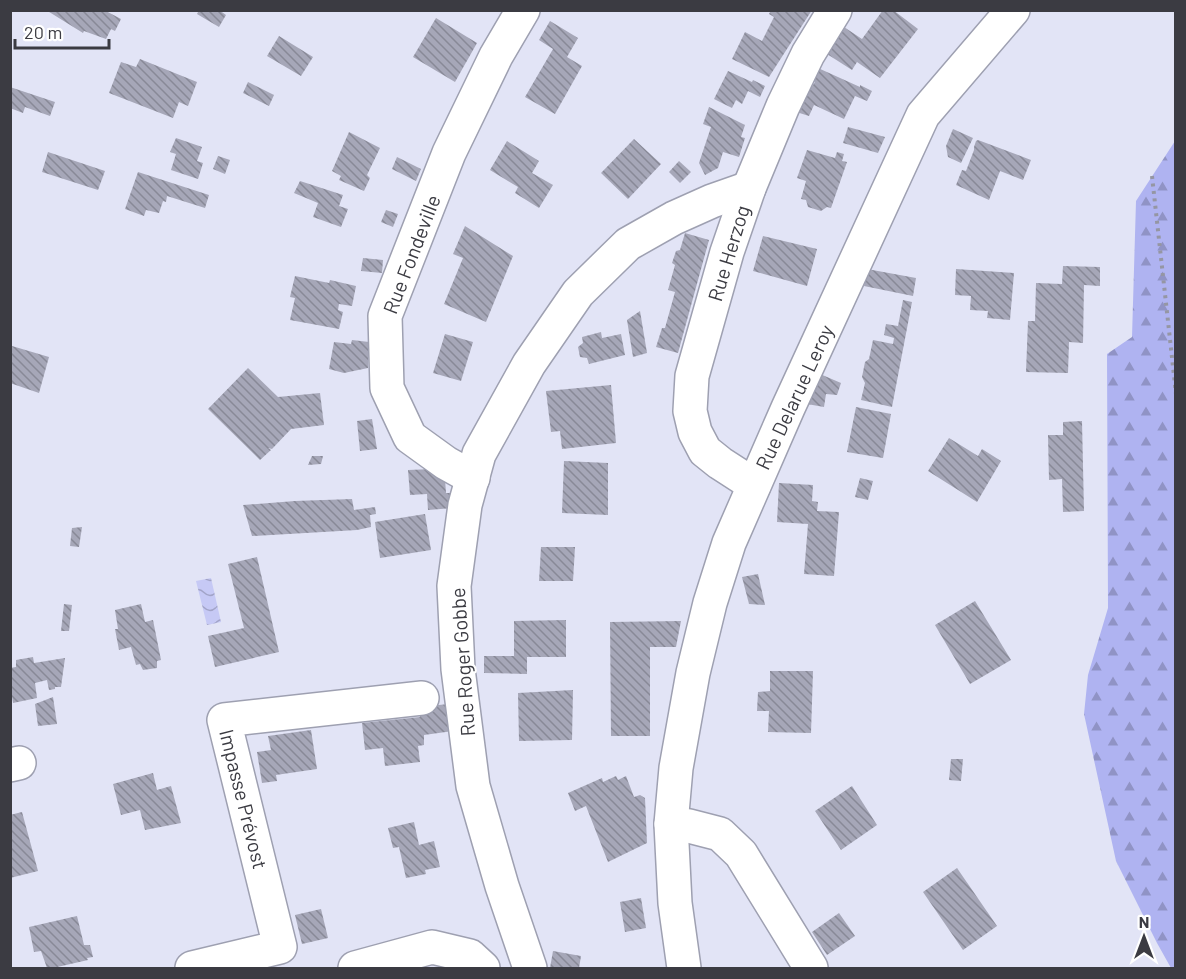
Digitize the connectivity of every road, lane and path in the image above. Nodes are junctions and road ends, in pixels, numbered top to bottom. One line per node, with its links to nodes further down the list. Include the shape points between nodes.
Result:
1 (523, 10): 7 (street, Rue Fondeville, via 449,153 385,316 387,388 410,437)
2 (835, 10): 5 (street, Rue Herzog, via 808,54)
3 (1013, 10): 8 (street, Rue Delarue Leroy, via 923,115)
4 (1152, 176): 6 (path)
5 (749, 188): 7 (street, Rue Roger Gobbe, via 674,218 628,244 578,293 529,364 479,454); 8 (street, Rue Herzog, via 692,376 690,411 705,451)
6 (1176, 394)
7 (473, 478): 14 (street, Rue Roger Gobbe, via 465,505 454,586 458,669 473,786)
8 (754, 485): 10 (street, Rue Delarue Leroy, via 729,543 710,603 676,768)
9 (422, 698): 11 (street, Impasse Prévost, via 224,720 280,947)
10 (671, 824): 15 (street, Rue Delarue Leroy, via 675,903); 16 (street, via 720,834 741,854)
11 (192, 969)
12 (355, 969): 13 (street, via 432,947 470,956)
13 (483, 969)
14 (530, 969)
15 (684, 969)
16 (811, 969)

